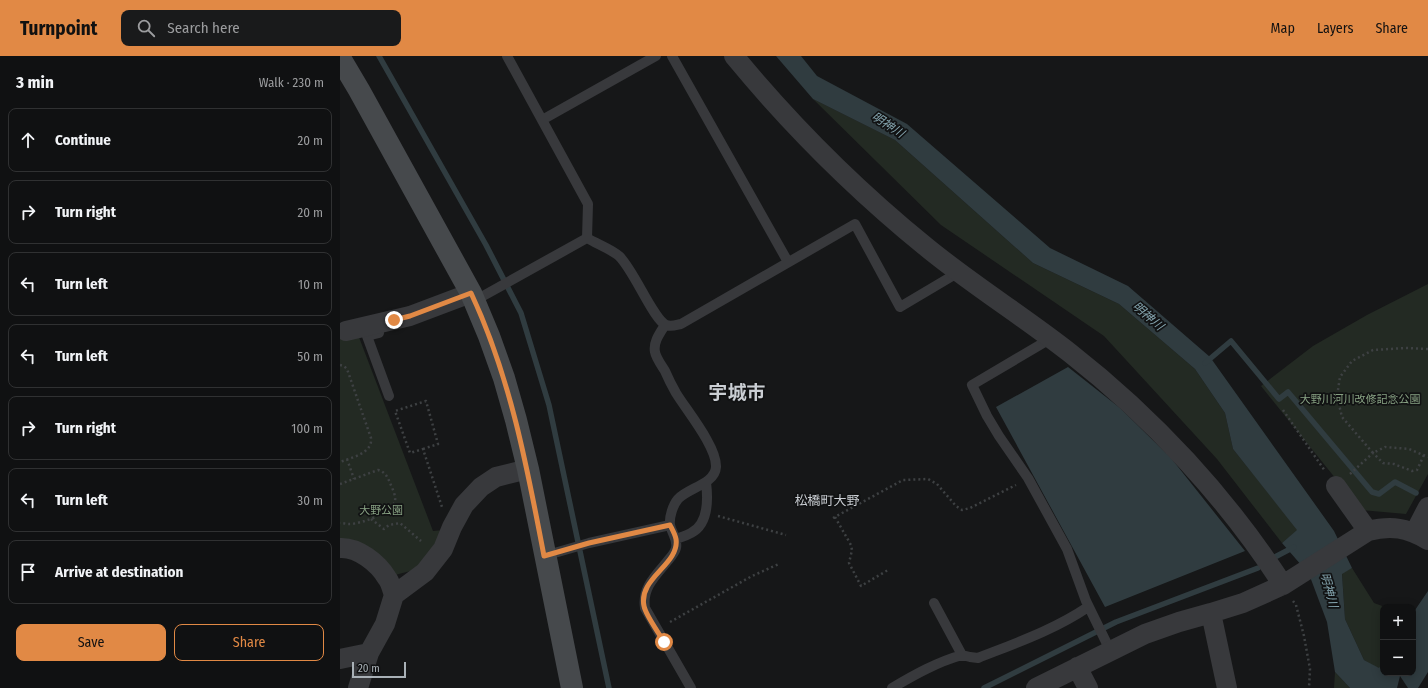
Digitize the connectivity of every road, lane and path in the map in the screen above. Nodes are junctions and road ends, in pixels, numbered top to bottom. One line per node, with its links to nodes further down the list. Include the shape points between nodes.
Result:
1 (507, 56): 6 (lane)
2 (656, 56): 6 (lane)
3 (672, 56): 8 (lane)
4 (734, 56): 9 (street, via 828,160 874,203)
5 (340, 58): 10 (street)
6 (542, 120): 7 (lane, via 588,204)
7 (587, 238): 10 (lane, via 518,277); 12 (lane, via 619,256 631,271 658,318)
8 (788, 262): 9 (lane, via 855,224 900,307); 12 (lane, via 681,324)
9 (959, 272): 14 (street)
10 (479, 295): 11 (street); 25 (street)
11 (394, 320): 13 (street); 17 (lane, via 396,328 367,336)
12 (665, 324): 28 (lane, via 656,339 655,353 715,457 716,468 713,476)
13 (346, 331)
14 (1050, 339): 46 (street, via 1111,387 1160,433 1238,522); 49 (lane, via 972,385 991,423 1028,478 1063,543)
15 (1428, 349): 20 (path, via 1373,350 1352,361 1340,377 1337,396 1342,417)
16 (340, 365): 23 (path, via 347,369 372,444 368,449)
17 (389, 396)
18 (1283, 410): 27 (path)
19 (423, 449): 19 (path, via 410,453 395,411 426,401 438,444); 36 (path, via 446,522)
20 (1373, 453): 21 (path, via 1385,447 1409,449); 21 (path, via 1383,463 1412,471 1417,470); 27 (path)
21 (1424, 455): 22 (path)
22 (1428, 457)
23 (347, 459): 24 (path); 26 (path)
24 (340, 462)
25 (528, 469): 36 (street, via 496,477 481,487 464,505); 43 (street)
26 (354, 479): 29 (path); 33 (path, via 378,470 387,476 395,502 391,508)
27 (1342, 480): 37 (street)
28 (706, 482): 32 (lane); 35 (lane, via 677,500 671,512)
29 (340, 484)
30 (1017, 484): 45 (path, via 962,510 937,484 928,480 903,480 834,517 852,545 849,563 861,586)
31 (1428, 507): 39 (street)
32 (706, 513): 38 (path); 40 (lane, via 692,533)
33 (371, 519): 34 (path, via 349,524); 41 (path, via 384,529 389,524 400,523)
34 (340, 522)
35 (670, 525): 40 (lane); 43 (lane)
36 (452, 527): 47 (street, via 443,549 425,572)
37 (1363, 533): 39 (street, via 1401,528); 46 (street)
38 (786, 535)
39 (1421, 536)
40 (676, 539): 51 (lane, via 676,549 654,576 643,600)
41 (421, 542)
42 (340, 548): 47 (street, via 347,548 376,564 388,579)
43 (544, 556): 58 (street)
44 (779, 564): 51 (path, via 752,576)
45 (888, 570)
46 (1286, 583): 50 (street, via 1243,603); 64 (path, via 1300,621 1310,669)
47 (394, 596): 53 (street, via 385,624)
48 (934, 603): 54 (lane)
49 (1091, 612): 52 (lane); 54 (lane, via 978,658)
50 (1211, 613): 52 (street); 63 (street)
51 (657, 630): 59 (lane)
52 (1107, 645): 56 (street)
53 (369, 653): 55 (street); 57 (street)
54 (962, 654): 60 (lane, via 922,671)
55 (340, 659)
56 (1077, 667): 61 (street); 62 (street)
57 (358, 688)
58 (570, 688)
59 (691, 688)
60 (892, 688)
61 (1036, 688)
62 (1088, 688)
63 (1227, 688)
64 (1309, 688)

